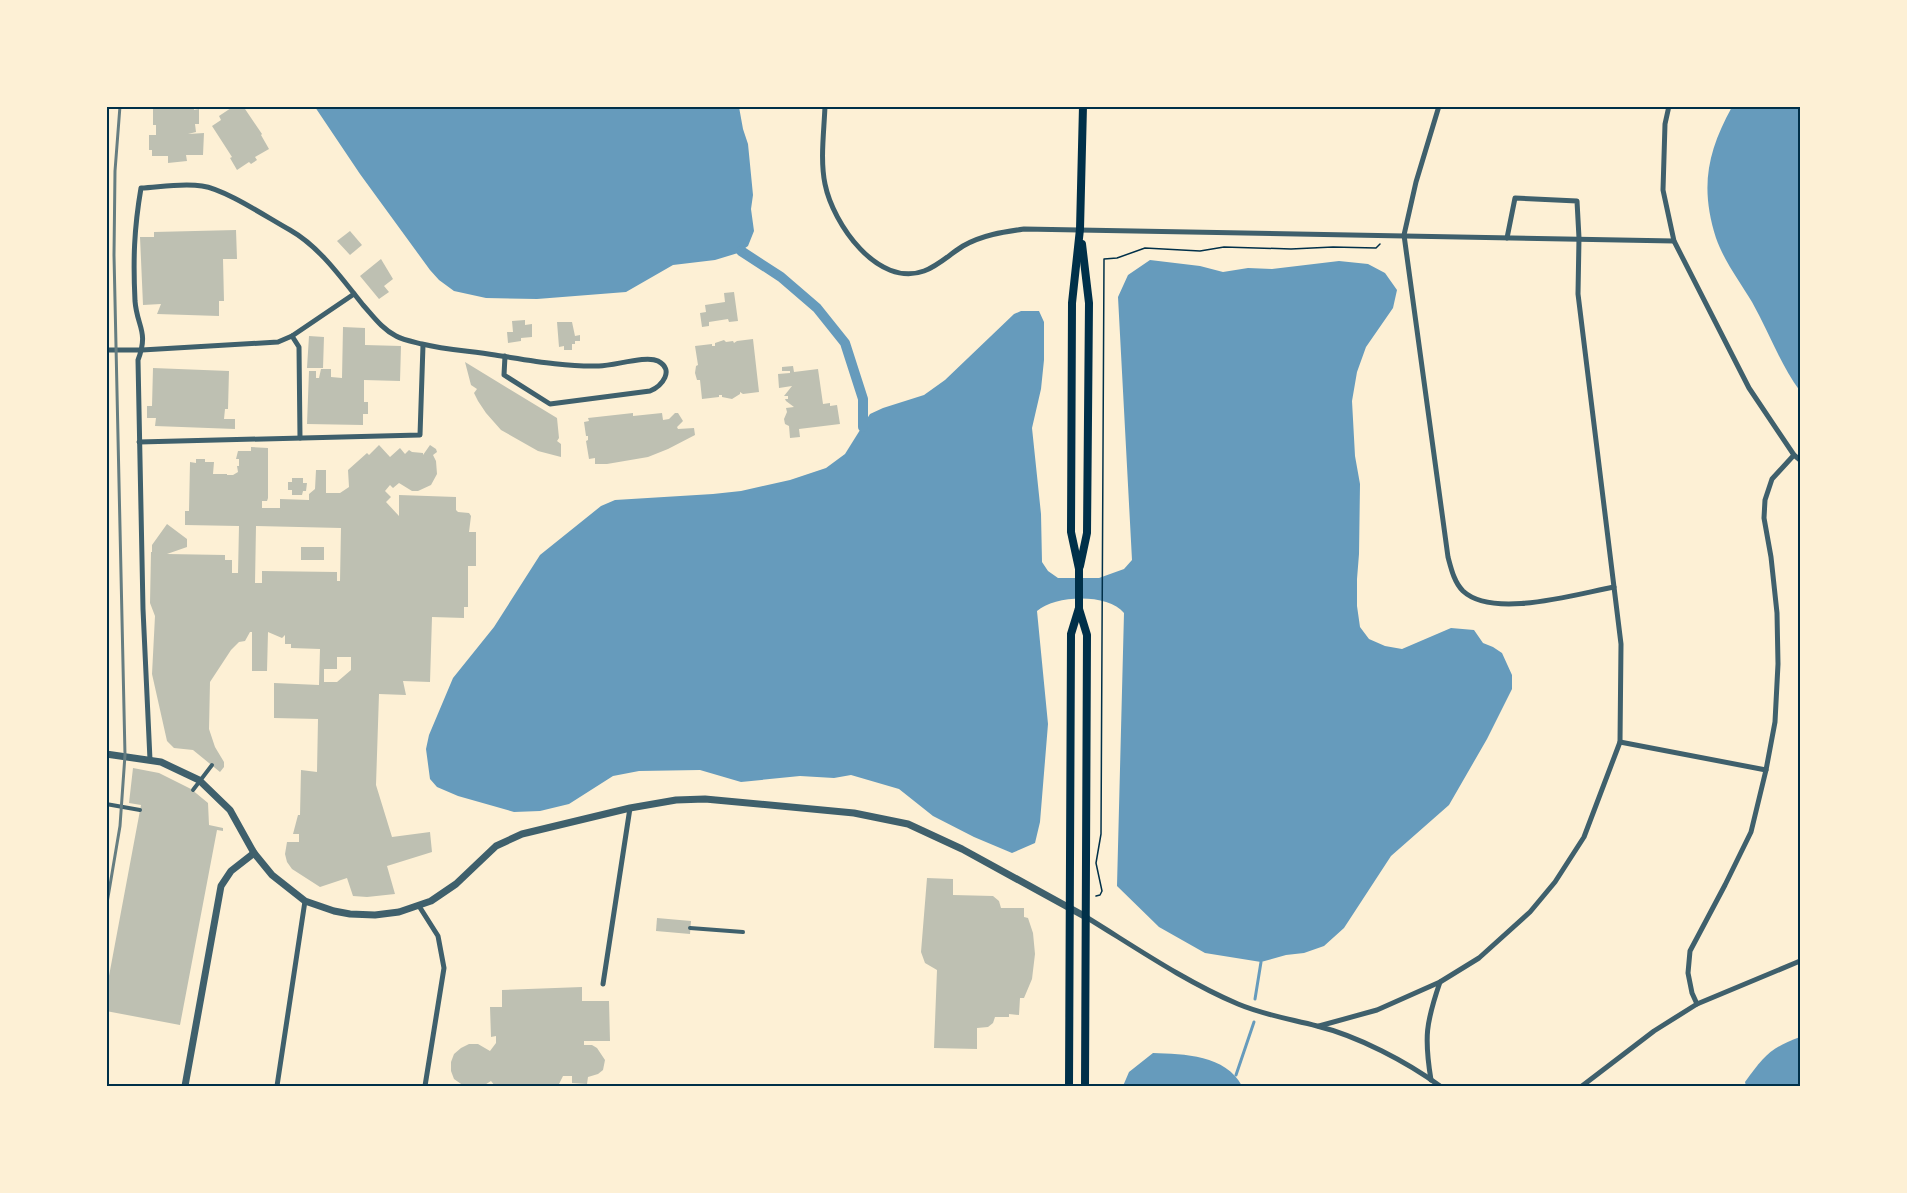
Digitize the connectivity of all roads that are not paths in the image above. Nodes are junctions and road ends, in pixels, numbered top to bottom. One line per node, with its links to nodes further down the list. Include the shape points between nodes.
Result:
1 (825, 106): 5 (street, via 823,167 834,215 873,261 893,272 926,271 965,245 994,233)
2 (1083, 106): 5 (main road)
3 (1439, 106): 6 (street)
4 (1669, 106): 9 (street, via 1663,190)
5 (1080, 230): 6 (street); 20 (main road, via 1071,338 1071,532); 20 (main road, via 1089,314 1087,533)
6 (1404, 235): 7 (street); 21 (street, via 1452,575 1462,590 1495,605)
7 (1507, 238): 8 (street); 8 (street, via 1515,198 1577,201)
8 (1579, 238): 9 (street); 21 (street, via 1578,294)
9 (1674, 241): 18 (street, via 1749,388)
10 (354, 294): 11 (street); 12 (street, via 382,327 397,337); 14 (street, via 302,236 218,191 193,185 141,188 133,243 135,304 144,337)
11 (292, 336): 14 (street, via 278,342); 16 (street, via 299,347)
12 (423, 345): 15 (street); 16 (street, via 420,435)
13 (106, 350): 14 (street)
14 (142, 350): 17 (street, via 138,360)
15 (505, 356): 15 (street, via 504,375 550,404 650,391 659,387 666,375 659,362 650,359 598,366)
16 (300, 438): 17 (street)
17 (139, 442): 25 (street)
18 (1794, 455): 19 (street); 27 (street, via 1772,479 1765,501 1777,613 1778,664 1775,722)
19 (1800, 460)
20 (1079, 569): 22 (main road)
21 (1614, 587): 23 (street, via 1621,644)
22 (1079, 608): 35 (main road, via 1071,634); 36 (main road, via 1087,635)
23 (1620, 742): 27 (street); 40 (street, via 1584,837 1555,882 1530,912 1479,958)
24 (106, 754): 25 (street)
25 (150, 760): 32 (street, via 199,780 216,795 230,810)
26 (212, 765): 28 (street)
27 (1766, 770): 42 (street, via 1751,832 1690,951 1688,973)
28 (193, 790)
29 (106, 804): 31 (street)
30 (630, 808): 34 (street, via 552,825 508,840 488,852 441,896); 35 (street, via 705,799 879,817 908,824 962,849); 41 (street)
31 (140, 810)
32 (254, 854): 33 (street, via 272,875); 45 (street, via 231,871 221,886)
33 (305, 901): 34 (street, via 352,914 399,912); 46 (street)
34 (419, 906): 47 (street, via 438,936 444,968)
35 (1069, 908): 36 (street); 48 (main road)
36 (1086, 917): 43 (street, via 1195,983 1236,1003 1267,1015); 49 (main road)
37 (690, 928): 38 (street)
38 (743, 932)
39 (1800, 961): 42 (street)
40 (1440, 982): 43 (street, via 1377,1010); 44 (street, via 1426,1029)
41 (603, 984)
42 (1697, 1004): 51 (street, via 1654,1030)
43 (1319, 1026): 44 (street, via 1371,1046)
44 (1431, 1080): 50 (street)
45 (185, 1086)
46 (277, 1086)
47 (425, 1086)
48 (1069, 1086)
49 (1085, 1086)
50 (1440, 1086)
51 (1582, 1086)

